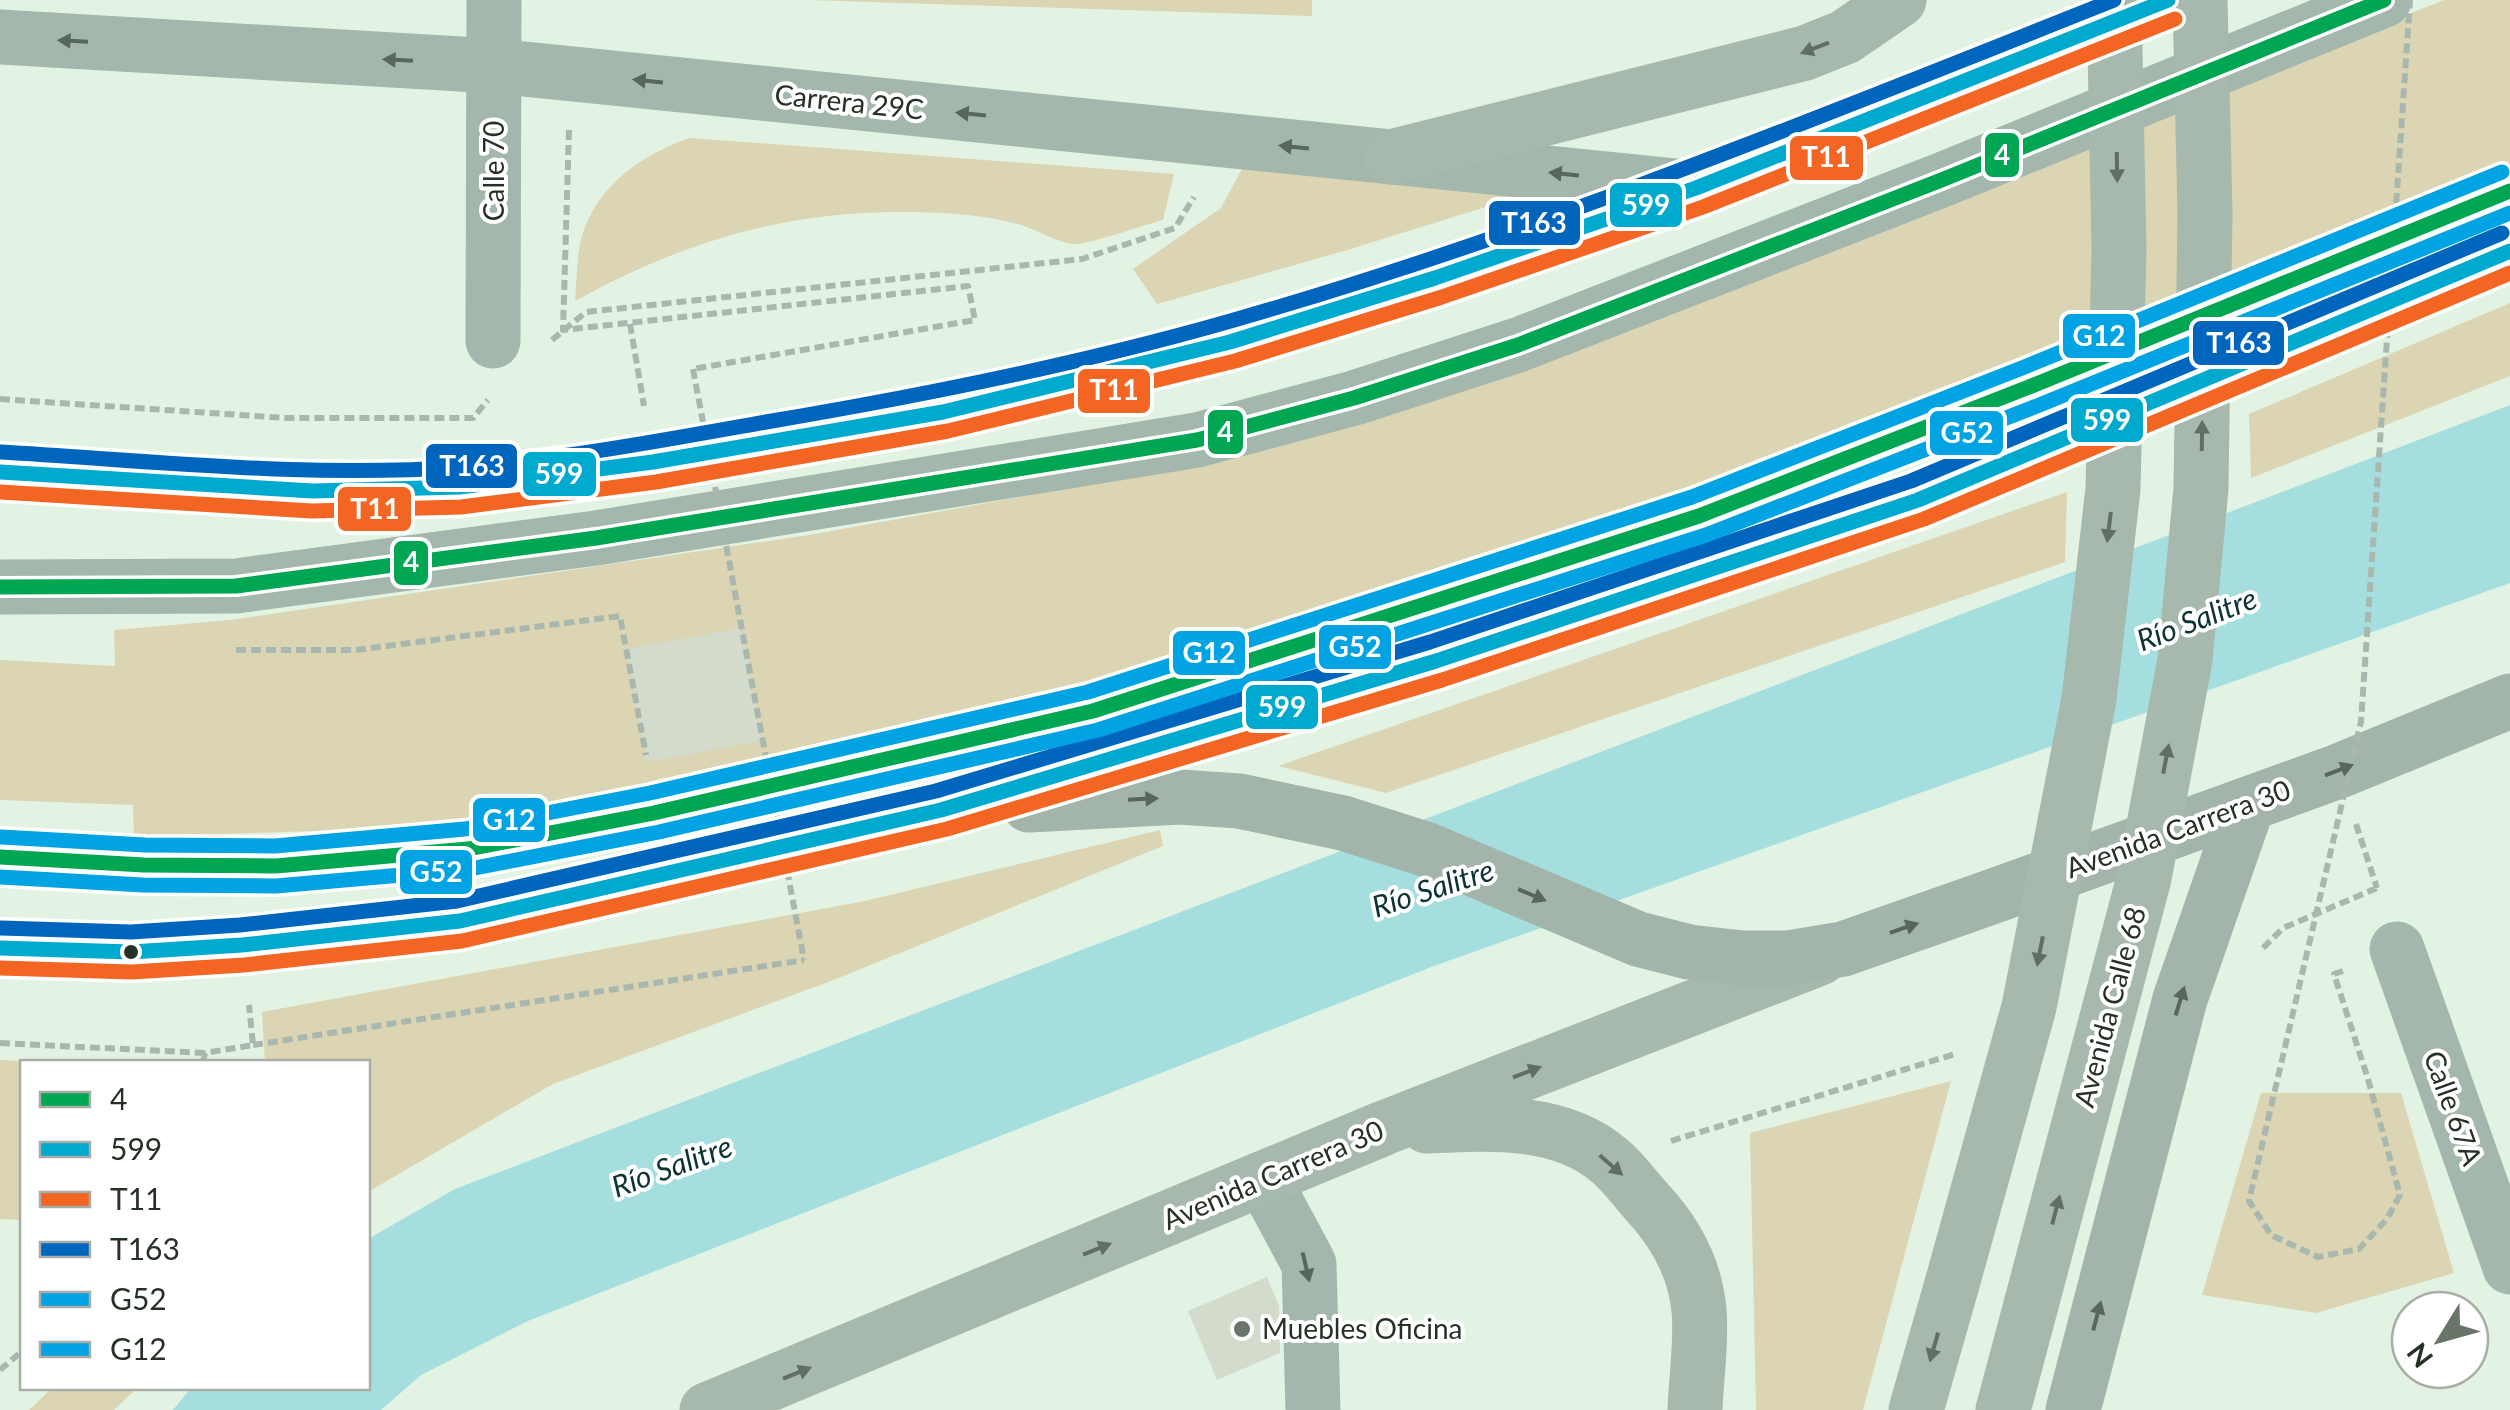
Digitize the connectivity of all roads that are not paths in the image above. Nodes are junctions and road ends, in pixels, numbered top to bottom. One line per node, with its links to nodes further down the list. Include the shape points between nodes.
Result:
1 (494, 0): 8 (street, Calle 70)
2 (1899, 0): 9 (main road, one-way to 9, via 1845,37 1805,53)
3 (2114, 0): 29 (main road, one-way to 29, bridge, via 2114,489 2088,699 2029,1007)
4 (2168, 0): 10 (highway)
5 (2200, 0): 30 (main road, Avenida Calle 68, one-way to 5, bridge, via 2144,878 2185,660 2201,488 2206,213)
6 (2384, 0): 15 (street, via 1518,345 1197,440 596,538 236,586)
7 (0, 37): 8 (street, Carrera 29C, one-way to 7)
8 (495, 66): 9 (street, Carrera 29C, one-way to 8); 13 (street, Calle 70)
9 (1391, 157): 10 (street, Carrera 29C, one-way to 9)
10 (1696, 188): 14 (highway, via 1230,342 943,412 654,462 381,491)
11 (2510, 191): 19 (street, via 1699,516 1093,711 654,813 468,848 276,866)
12 (2510, 251): 18 (highway, Avenida Carrera 30, via 1918,500 1436,662)
13 (494, 367)
14 (0, 472)
15 (0, 587)
16 (2510, 701): 17 (highway, Avenida Carrera 30, one-way to 16, via 2348,799)
17 (2248, 804): 21 (highway, Avenida Carrera 30, one-way to 17); 31 (highway, one-way to 17, via 2180,999)
18 (941, 810): 20 (highway, Avenida Carrera 30, via 460,922 131,952); 21 (highway, Avenida Carrera 30, one-way to 21, via 1180,797 1239,801 1428,850 1638,939 1689,952 1789,958)
19 (0, 857)
20 (0, 948)
21 (1843, 949): 23 (main road, Avenida Carrera 30, one-way to 21)
22 (2396, 949): 25 (street, Calle 67A)
23 (1384, 1128): 24 (main road, Avenida Carrera 30); 28 (main road, one-way to 28, via 1486,1122 1531,1127 1568,1137 1609,1160 1672,1229 1693,1276 1700,1311)
24 (1264, 1180): 26 (main road, Avenida Carrera 30, one-way to 24); 27 (street, one-way to 27, via 1309,1264)
25 (2510, 1266)
26 (707, 1410)
27 (1312, 1410)
28 (1695, 1410)
29 (1916, 1410)
30 (2004, 1410)
31 (2073, 1410)

